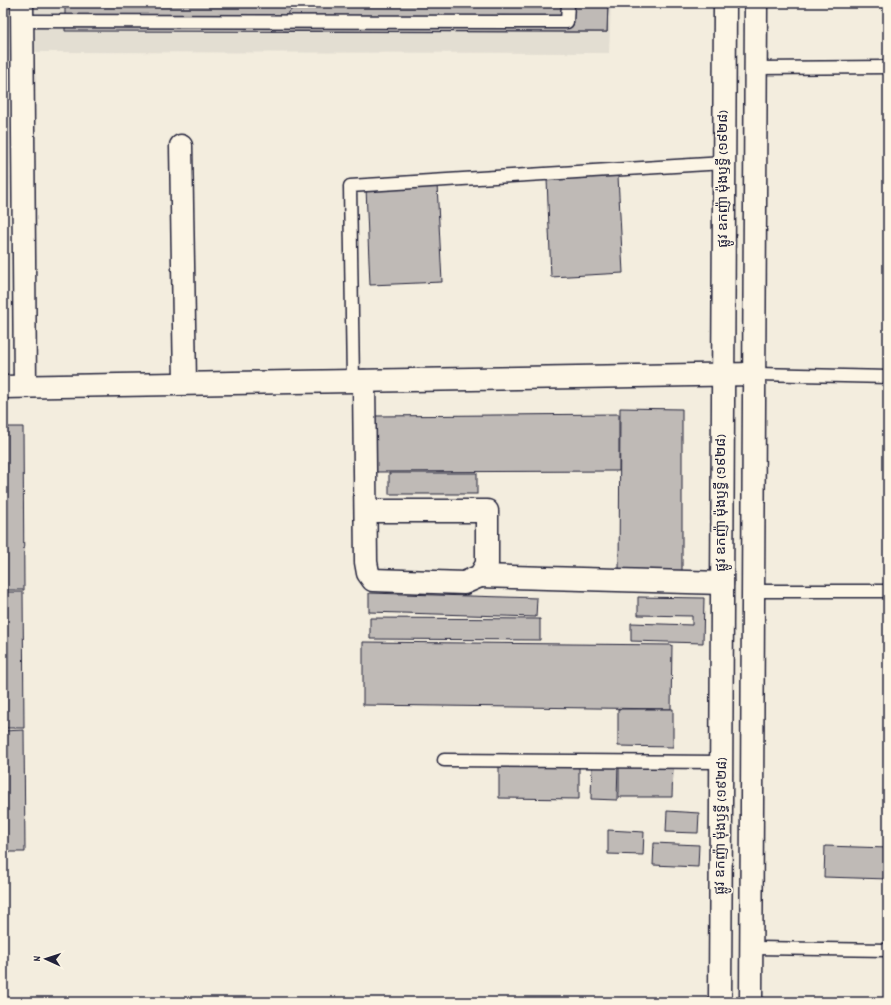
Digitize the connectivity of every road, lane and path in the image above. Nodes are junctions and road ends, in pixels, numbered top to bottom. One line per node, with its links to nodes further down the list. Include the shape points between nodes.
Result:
1 (568, 3): 4 (lane, via 567,22)
2 (725, 3): 8 (street, ផ្លូវ ឧកញ៉ា ម៉ុងឫទ្ធី (១៩២៨))
3 (756, 3): 6 (street, ផ្លូវ ឧកញ៉ា ម៉ុងឫទ្ធី (១៩២៨))
4 (22, 12): 14 (street)
5 (888, 67): 6 (lane)
6 (756, 68): 10 (street, ផ្លូវ ឧកញ៉ា ម៉ុងឫទ្ធី (១៩២៨))
7 (181, 146): 13 (street)
8 (724, 163): 9 (street, ផ្លូវ ឧកញ៉ា ម៉ុងឫទ្ធី (១៩២៨)); 12 (lane, via 350,186)
9 (723, 374): 10 (street); 12 (street); 18 (street, ផ្លូវ ឧកញ៉ា ម៉ុងឫទ្ធី (១៩២៨))
10 (754, 374): 11 (lane); 19 (street, ផ្លូវ ឧកញ៉ា ម៉ុងឫទ្ធី (១៩២៨))
11 (888, 377)
12 (359, 381): 13 (street); 16 (street)
13 (185, 383): 14 (street)
14 (25, 386): 15 (street)
15 (3, 387)
16 (367, 511): 17 (street, via 366,562 368,573 373,580 464,583); 17 (street, via 486,511 487,564)
17 (480, 576): 18 (street)
18 (722, 582): 22 (street, ផ្លូវ ឧកញ៉ា ម៉ុងឫទ្ធី (១៩២៨))
19 (753, 591): 20 (lane); 23 (street, ផ្លូវ ឧកញ៉ា ម៉ុងឫទ្ធី (១៩២៨))
20 (888, 591)
21 (444, 760): 22 (lane)
22 (722, 762): 25 (street, ផ្លូវ ឧកញ៉ា ម៉ុងឫទ្ធី (១៩២៨))
23 (752, 948): 24 (lane); 26 (street, ផ្លូវ ឧកញ៉ា ម៉ុងឫទ្ធី (១៩២៨))
24 (888, 950)
25 (720, 1002)
26 (751, 1002)

